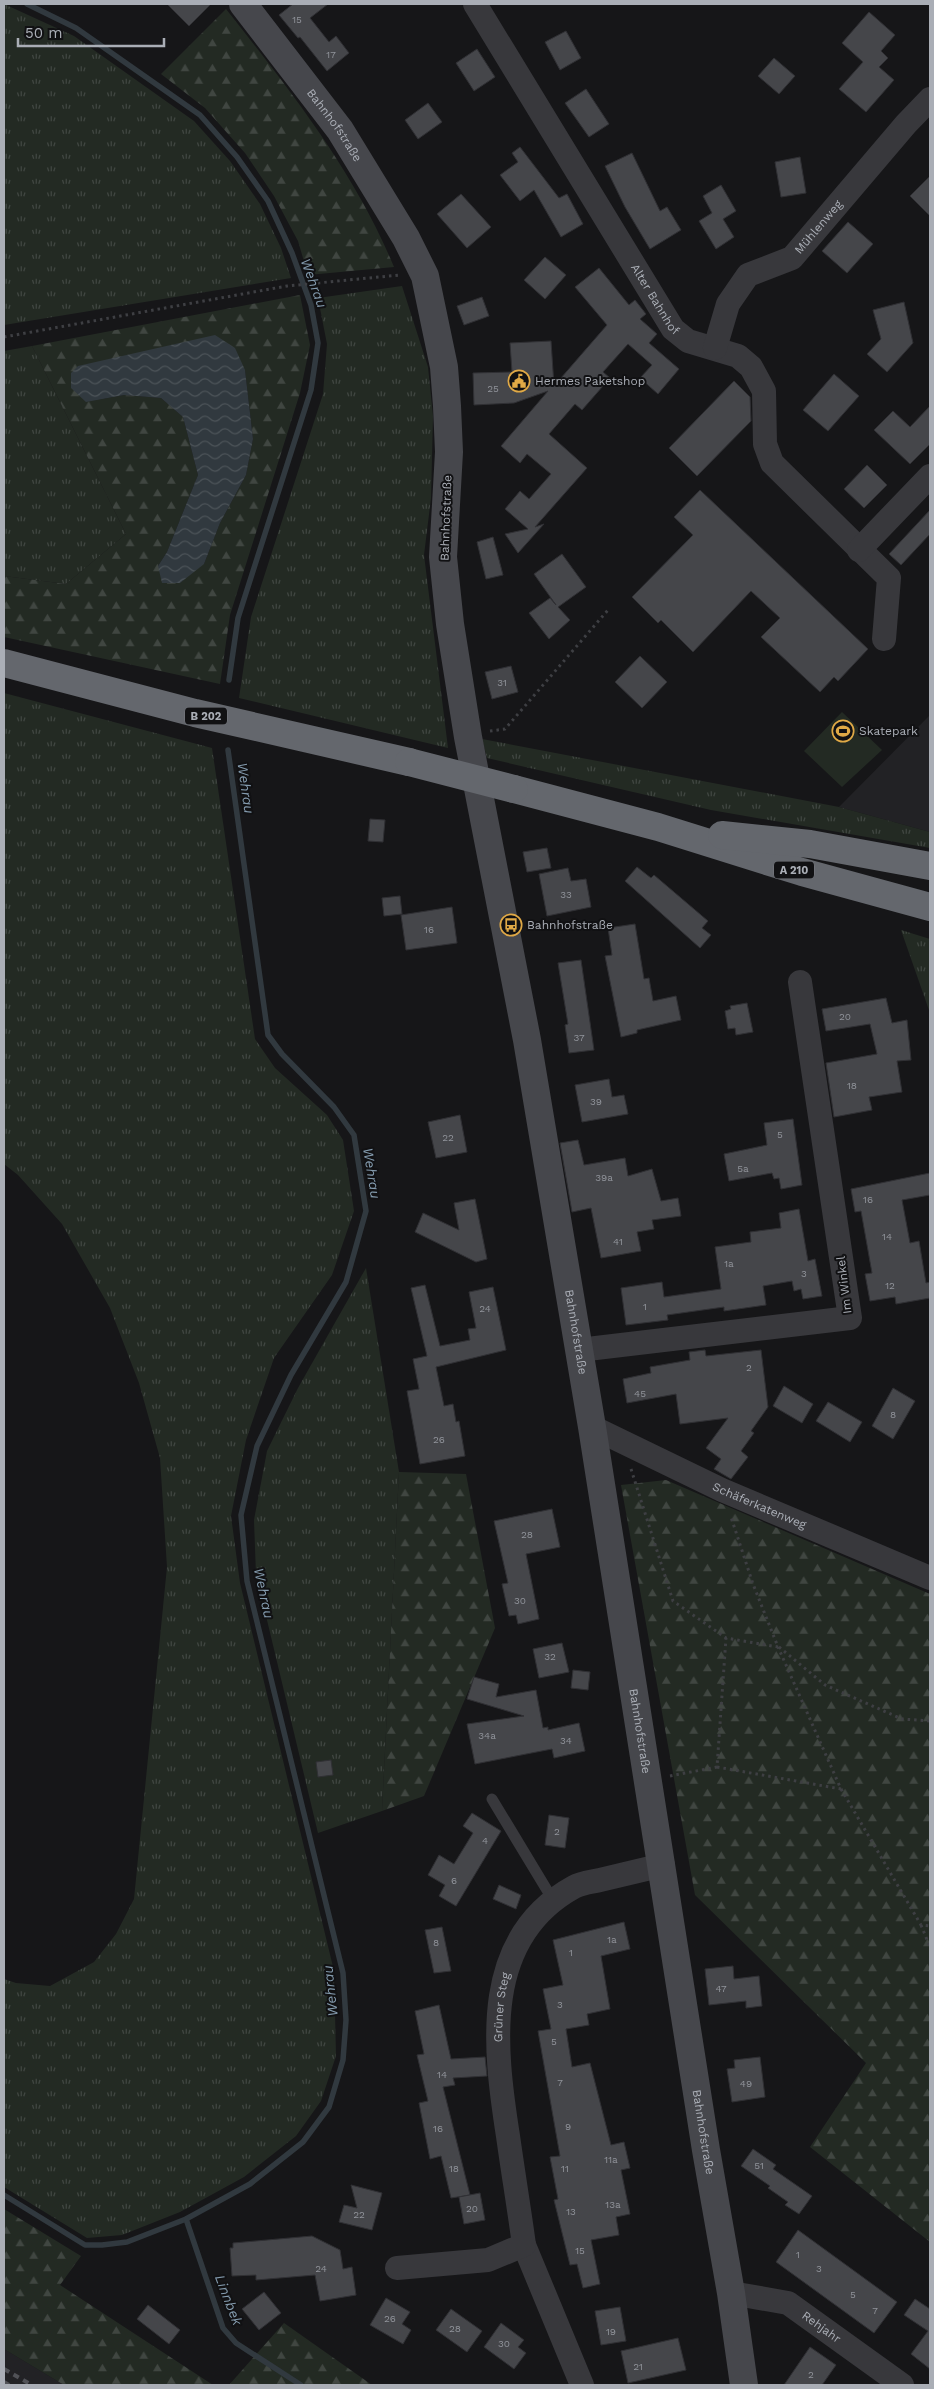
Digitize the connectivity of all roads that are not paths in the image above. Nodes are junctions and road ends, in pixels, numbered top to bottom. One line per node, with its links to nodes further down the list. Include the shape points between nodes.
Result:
1 (242, 4): 13 (main road, Bahnhofstraße, via 340,130 406,238 425,276 444,367 449,452 443,557 450,624 468,737 527,1040)
2 (475, 4): 4 (street, Alter Bahnhof, via 673,329 688,341)
3 (930, 99): 4 (street, Mühlenweg, via 792,258 748,275 728,304)
4 (715, 348): 6 (street, Alter Bahnhof, via 738,356 759,378 764,391 765,444 772,463)
5 (930, 476): 6 (street)
6 (859, 550): 7 (street, Alter Bahnhof, via 888,578)
7 (884, 640)
8 (4, 663): 9 (highway, B 202, bridge)
9 (658, 827): 10 (highway, A 210, via 810,844); 11 (highway, A 210)
10 (930, 866)
11 (930, 908)
12 (800, 982): 13 (street, Im Winkel, via 850,1318)
13 (579, 1350): 14 (main road, Bahnhofstraße)
14 (592, 1427): 15 (street, Schäferkatenweg, via 722,1490); 17 (main road, Bahnhofstraße)
15 (930, 1578)
16 (492, 1799): 18 (lane)
17 (663, 1865): 18 (street, Grüner Steg, via 576,1886); 21 (main road, Bahnhofstraße)
18 (553, 1900): 19 (street, Grüner Steg, via 524,1931 510,1961 501,1993 497,2033 498,2074)
19 (524, 2245): 20 (street, via 488,2260); 22 (street, Grüner Steg)
20 (397, 2268)
21 (731, 2293): 23 (main road, Bahnhofstraße); 24 (street, Rehjahr, via 788,2303)
22 (582, 2385)
23 (744, 2385)
24 (902, 2385)

